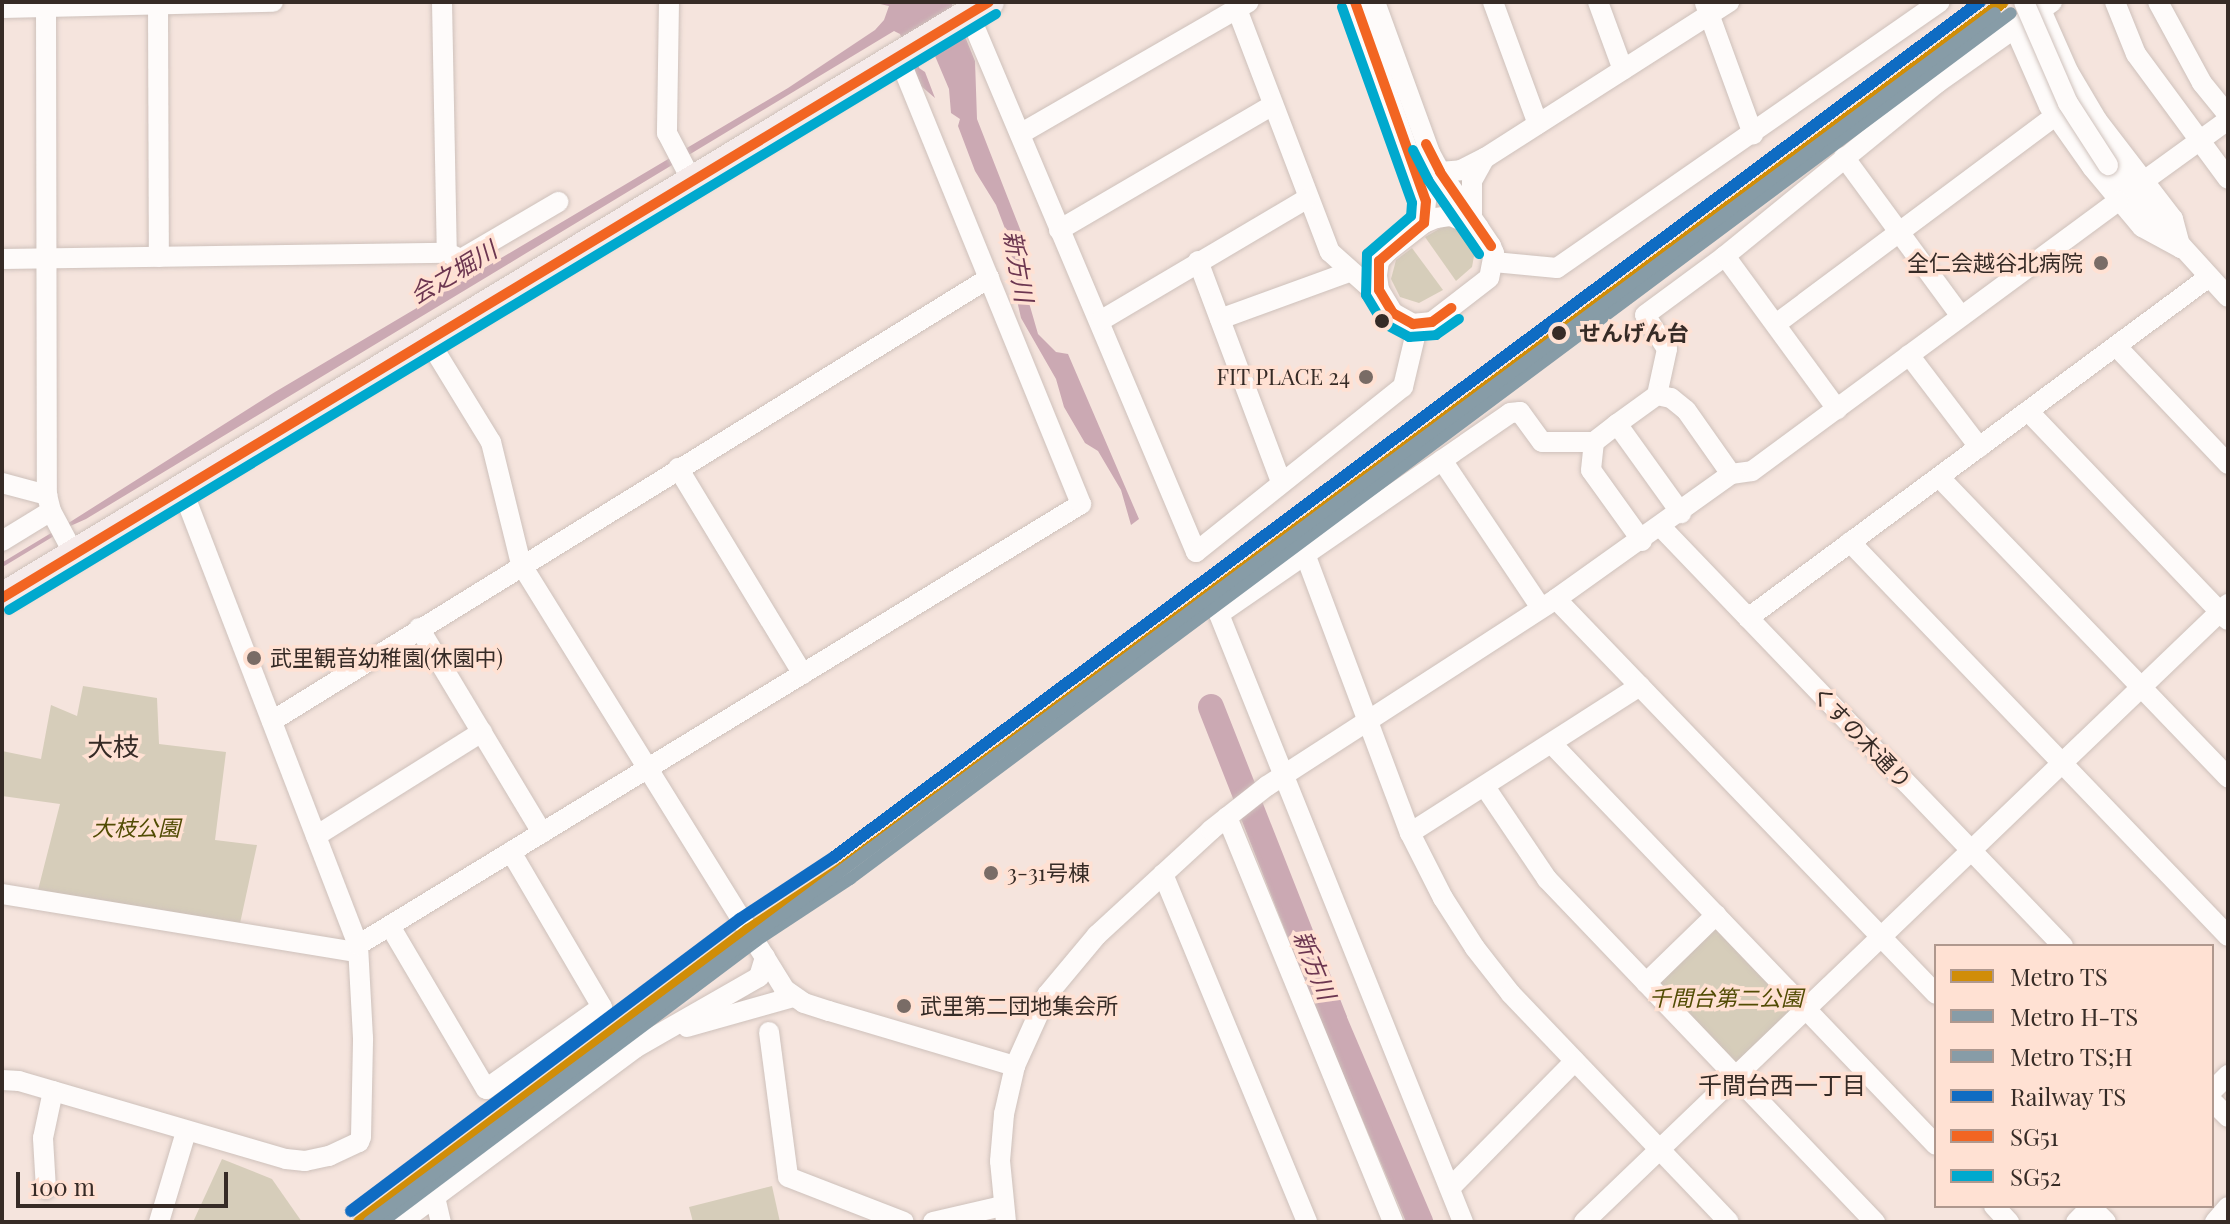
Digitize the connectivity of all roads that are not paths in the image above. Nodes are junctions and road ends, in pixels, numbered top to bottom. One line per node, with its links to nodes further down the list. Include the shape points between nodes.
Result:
1 (273, 2): 13 (street)
2 (442, 2): 43 (street)
3 (669, 2): 31 (street, via 667,133)
4 (1355, 2): 39 (street, via 1426,201)
5 (1375, 2): 32 (street)
6 (1493, 2): 25 (street)
7 (1598, 2): 21 (street)
8 (1729, 2): 17 (street)
9 (2115, 2): 28 (street, via 2136,54)
10 (2158, 2): 24 (street, via 2202,83)
11 (1936, 3): 27 (street)
12 (46, 5): 13 (street); 16 (street); 48 (street)
13 (158, 5): 46 (street)
14 (2039, 5): 19 (street); 34 (street, via 2089,107); 42 (street, bridge, via 2068,103 2108,165)
15 (1243, 6): 22 (street); 26 (street)
16 (2, 8)
17 (1707, 9): 21 (street); 27 (street)
18 (974, 11): 20 (highway); 26 (street)
19 (2015, 29): 23 (street, via 2049,106); 29 (street)
20 (901, 57): 31 (highway); 52 (street)
21 (1623, 70): 25 (street)
22 (1273, 105): 35 (street); 40 (street)
23 (2058, 114): 36 (street); 41 (street)
24 (2228, 118): 28 (street)
25 (1538, 124): 30 (street)
26 (1020, 134): 40 (street)
27 (1753, 134): 44 (street, via 1557,268)
28 (2199, 140): 33 (street); 34 (street)
29 (1844, 157): 41 (street); 45 (street)
30 (1485, 158): 32 (street, via 1455,172); 38 (street, via 1472,181)
31 (681, 163): 60 (highway)
32 (1440, 172): 38 (street)
33 (2228, 179)
34 (2141, 183): 42 (street, via 2173,219)
35 (1306, 199): 49 (street); 50 (street, via 1330,252)
36 (2118, 201): 42 (street, via 2142,227); 55 (street)
37 (558, 202): 43 (street, via 461,259)
38 (1476, 222): 39 (street, via 1451,216); 44 (street)
39 (1424, 223): 54 (street, via 1379,261 1377,275)
40 (1059, 230): 57 (street)
41 (1899, 233): 55 (street); 59 (street)
42 (2181, 248): 51 (street)
43 (447, 253): 46 (street)
44 (1493, 254): 58 (street, via 1489,278 1432,322)
45 (1725, 256): 59 (street); 63 (street, via 1645,315 1667,349)
46 (159, 257): 48 (street)
47 (2, 259): 48 (street)
48 (49, 260): 77 (street)
49 (1198, 261): 56 (street); 57 (street)
50 (1349, 272): 54 (street); 56 (street)
51 (2209, 277): 53 (street); 61 (street)
52 (989, 278): 71 (street); 91 (street, via 1081,504)
53 (2228, 297)
54 (1385, 301): 58 (street, via 1403,319)
55 (1961, 316): 62 (street)
56 (1220, 319): 74 (street)
57 (1100, 321): 74 (street, via 1196,552)
58 (1418, 324): 74 (street, via 1403,387)
59 (1776, 324): 64 (street)
60 (429, 341): 76 (highway); 85 (street, via 491,442)
61 (2116, 346): 65 (street); 70 (street)
62 (1909, 355): 64 (street); 68 (street)
63 (1657, 395): 66 (street); 72 (street, via 1686,410)
64 (1837, 409): 72 (street, via 1752,471)
65 (2028, 411): 68 (street); 88 (street)
66 (1617, 424): 67 (street); 78 (street)
67 (1594, 442): 69 (street, via 1542,442 1520,412 1510,413); 81 (street, via 1591,470)
68 (1979, 447): 73 (street)
69 (1442, 460): 84 (street); 87 (street)
70 (2228, 464)
71 (678, 468): 85 (street); 91 (street)
72 (1731, 474): 78 (street)
73 (1939, 477): 82 (street); 93 (street)
74 (1281, 482)
75 (2, 483): 77 (street)
76 (182, 489): 83 (highway); 94 (street)
77 (50, 507): 80 (street); 83 (street)
78 (1681, 513): 79 (street)
79 (1661, 527): 81 (street); 89 (street, くすの木通り)
80 (2, 541)
81 (1642, 541): 87 (street)
82 (1850, 542): 89 (street); 98 (street)
83 (70, 547): 86 (highway)
84 (1305, 554): 95 (street); 100 (street, via 1219,614)
85 (521, 564): 90 (street); 99 (street)
86 (2, 598)
87 (1548, 604): 92 (street); 95 (street)
88 (2225, 612): 93 (street)
89 (1748, 618): 107 (street, くすの木通り)
90 (419, 628): 94 (street); 96 (street)
91 (803, 674): 99 (street)
92 (1640, 686): 97 (street); 114 (street)
93 (2141, 686): 98 (street); 101 (street)
94 (272, 721): 106 (street)
95 (1367, 721): 100 (street); 105 (street)
96 (482, 732): 104 (street); 106 (street)
97 (1552, 744): 102 (street); 111 (street)
98 (2062, 763): 107 (street); 113 (street)
99 (647, 769): 104 (street); 117 (street)
100 (1285, 774): 103 (street); 132 (street)
101 (2228, 777)
102 (1485, 787): 105 (street); 118 (street, via 1547,879)
103 (1231, 813): 109 (street); 143 (street)
104 (542, 833): 108 (street)
105 (1410, 833): 124 (street, via 1475,948)
106 (316, 836): 116 (street)
107 (1971, 851): 114 (street); 115 (street, くすの木通り)
108 (511, 852): 112 (street); 112 (street, via 602,1007 486,1089)
109 (1163, 874): 125 (street, via 1070,963 1047,995); 142 (street)
110 (2, 894): 116 (street)
111 (1716, 915): 118 (street); 121 (street)
112 (390, 926): 116 (street)
113 (2228, 936)
114 (1881, 937): 119 (street); 121 (street)
115 (2061, 944)
116 (358, 949): 129 (street, via 363,1038 359,1142 305,1161)
117 (765, 957): 120 (street); 123 (street, via 759,977)
118 (1646, 983): 126 (street)
119 (1934, 992)
120 (793, 997): 123 (street); 125 (street)
121 (1806, 1010): 126 (street); 130 (street)
122 (769, 1032): 140 (street, via 788,1177)
123 (653, 1037): 134 (street)
124 (1575, 1061): 131 (street); 132 (street)
125 (1015, 1066): 136 (street, via 1000,1161)
126 (1737, 1078): 131 (street); 147 (street)
127 (2, 1080): 128 (street)
128 (53, 1091): 129 (street); 133 (street, via 43,1138)
129 (186, 1132): 137 (street)
130 (1934, 1143)
131 (1661, 1151): 145 (street); 146 (street)
132 (1450, 1188): 144 (street)
133 (46, 1189)
134 (435, 1197): 138 (street); 139 (street)
135 (2228, 1207): 148 (street)
136 (1004, 1214): 141 (street)
137 (159, 1222)
138 (401, 1222)
139 (441, 1222)
140 (904, 1222)
141 (933, 1222)
142 (1307, 1222)
143 (1393, 1222)
144 (1463, 1222)
145 (1584, 1222)
146 (1729, 1222)
147 (1875, 1222)
148 (2215, 1222)

